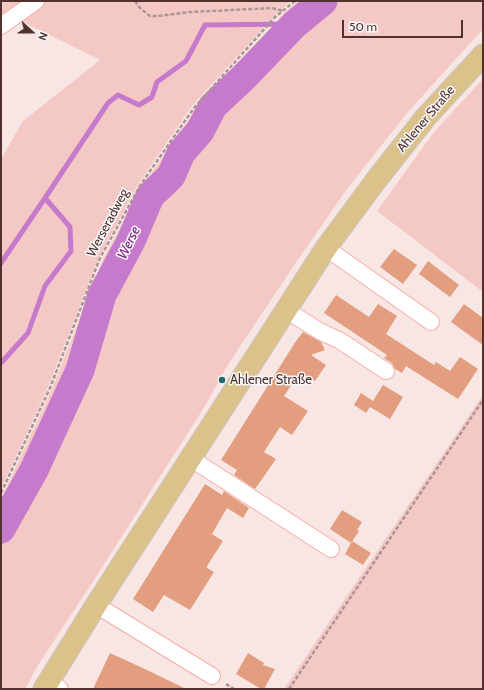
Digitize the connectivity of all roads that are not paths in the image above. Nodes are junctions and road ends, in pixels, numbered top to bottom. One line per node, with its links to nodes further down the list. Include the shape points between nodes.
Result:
1 (36, 1): 2 (street)
2 (1, 26)
3 (483, 54): 4 (main road, Ahlener Straße, via 426,117)
4 (326, 248): 5 (main road, Ahlener Straße); 6 (street)
5 (286, 310): 7 (street); 8 (main road, Ahlener Straße)
6 (431, 322)
7 (386, 371)
8 (190, 458): 9 (street); 10 (main road, Ahlener Straße)
9 (331, 549)
10 (96, 605): 11 (street); 12 (main road, Ahlener Straße)
11 (212, 676)
12 (51, 686)

